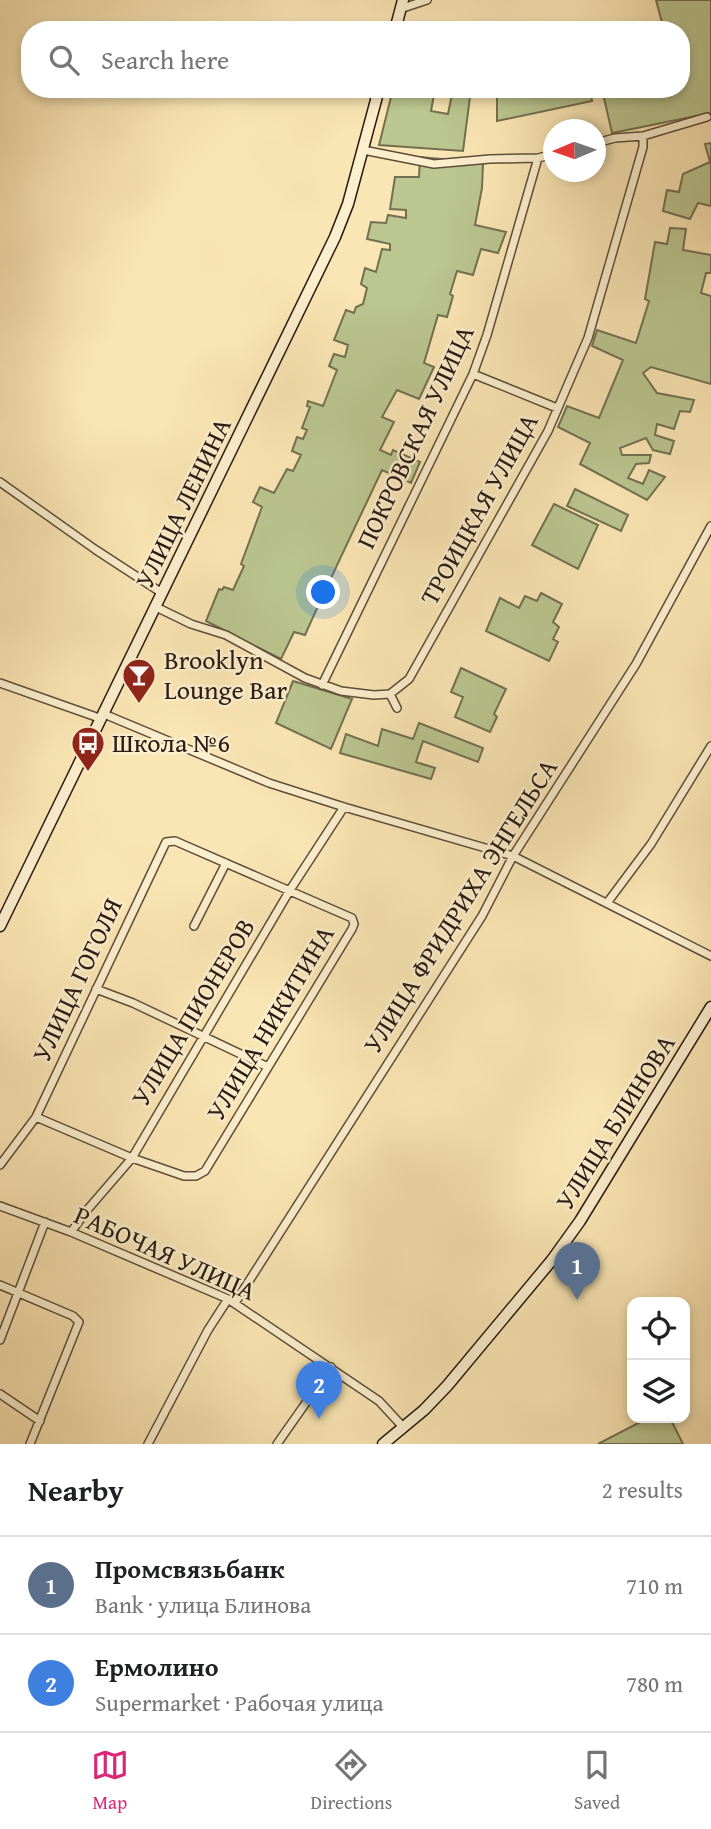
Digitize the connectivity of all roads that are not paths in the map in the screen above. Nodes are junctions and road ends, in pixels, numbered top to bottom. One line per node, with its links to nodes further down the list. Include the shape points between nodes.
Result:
1 (427, 0): 2 (street)
2 (402, 5)
3 (377, 98): 7 (street, УЛИЦА ЛЕНИНА)
4 (706, 117): 5 (street)
5 (643, 136): 6 (street); 11 (street, ТРОИЦКАЯ УЛИЦА, via 587,338)
6 (606, 140)
7 (363, 150): 9 (street, via 434,164); 14 (street, УЛИЦА ЛЕНИНА, via 335,237)
8 (543, 157): 9 (street)
9 (538, 158): 10 (street, ПОКРОВСКАЯ УЛИЦА)
10 (473, 374): 11 (street); 17 (street, ПОКРОВСКАЯ УЛИЦА)
11 (557, 408): 18 (street, ТРОИЦКАЯ УЛИЦА, via 409,679)
12 (0, 482): 14 (street)
13 (711, 526): 24 (street, УЛИЦА ФРИДРИХА ЭНГЕЛЬСА, via 636,664)
14 (162, 593): 15 (street, УЛИЦА ЛЕНИНА)
15 (156, 607): 17 (street, via 226,635); 20 (street, УЛИЦА ЛЕНИНА)
16 (0, 683): 20 (street)
17 (322, 685): 18 (street)
18 (390, 694): 19 (street)
19 (397, 708)
20 (103, 716): 22 (street, via 257,778); 28 (street, УЛИЦА ЛЕНИНА)
21 (711, 746): 27 (street, via 651,844)
22 (344, 807): 24 (street); 26 (street, УЛИЦА ПИОНЕРОВ)
23 (163, 845): 25 (street, УЛИЦА НИКИТИНА, via 172,840); 31 (street, УЛИЦА ГОГОЛЯ)
24 (513, 856): 27 (street); 43 (street, УЛИЦА ФРИДРИХА ЭНГЕЛЬСА, via 482,916)
25 (226, 863): 26 (street, УЛИЦА НИКИТИНА); 29 (street)
26 (290, 890): 33 (street, УЛИЦА ПИОНЕРОВ); 34 (street, УЛИЦА НИКИТИНА, via 350,915 354,924)
27 (607, 902): 30 (street)
28 (0, 926)
29 (194, 926)
30 (711, 956)
31 (96, 989): 33 (street); 35 (street, УЛИЦА ГОГОЛЯ)
32 (711, 1007): 48 (street, УЛИЦА БЛИНОВА, via 552,1260 447,1386)
33 (202, 1037): 34 (street); 36 (street, УЛИЦА ПИОНЕРОВ)
34 (268, 1067): 36 (street, УЛИЦА НИКИТИНА, via 205,1171 190,1177)
35 (36, 1117): 36 (street, УЛИЦА НИКИТИНА); 37 (street, УЛИЦА ГОГОЛЯ)
36 (132, 1158): 40 (street, УЛИЦА ПИОНЕРОВ)
37 (0, 1165)
38 (0, 1206): 39 (street, РАБОЧАЯ УЛИЦА)
39 (45, 1222): 40 (street, РАБОЧАЯ УЛИЦА); 42 (street)
40 (71, 1232): 43 (street, РАБОЧАЯ УЛИЦА)
41 (0, 1285): 42 (street)
42 (18, 1292): 44 (street); 47 (street, via 73,1315 80,1326)
43 (231, 1301): 45 (street, РАБОЧАЯ УЛИЦА); 50 (street, УЛИЦА ФРИДРИХА ЭНГЕЛЬСА, via 208,1330)
44 (0, 1340)
45 (331, 1367): 48 (street, РАБОЧАЯ УЛИЦА, via 379,1401); 51 (street)
46 (0, 1394): 47 (street)
47 (40, 1421): 49 (street)
48 (404, 1428): 52 (street, УЛИЦА БЛИНОВА)
49 (30, 1444)
50 (148, 1444)
51 (277, 1444)
52 (383, 1444)

